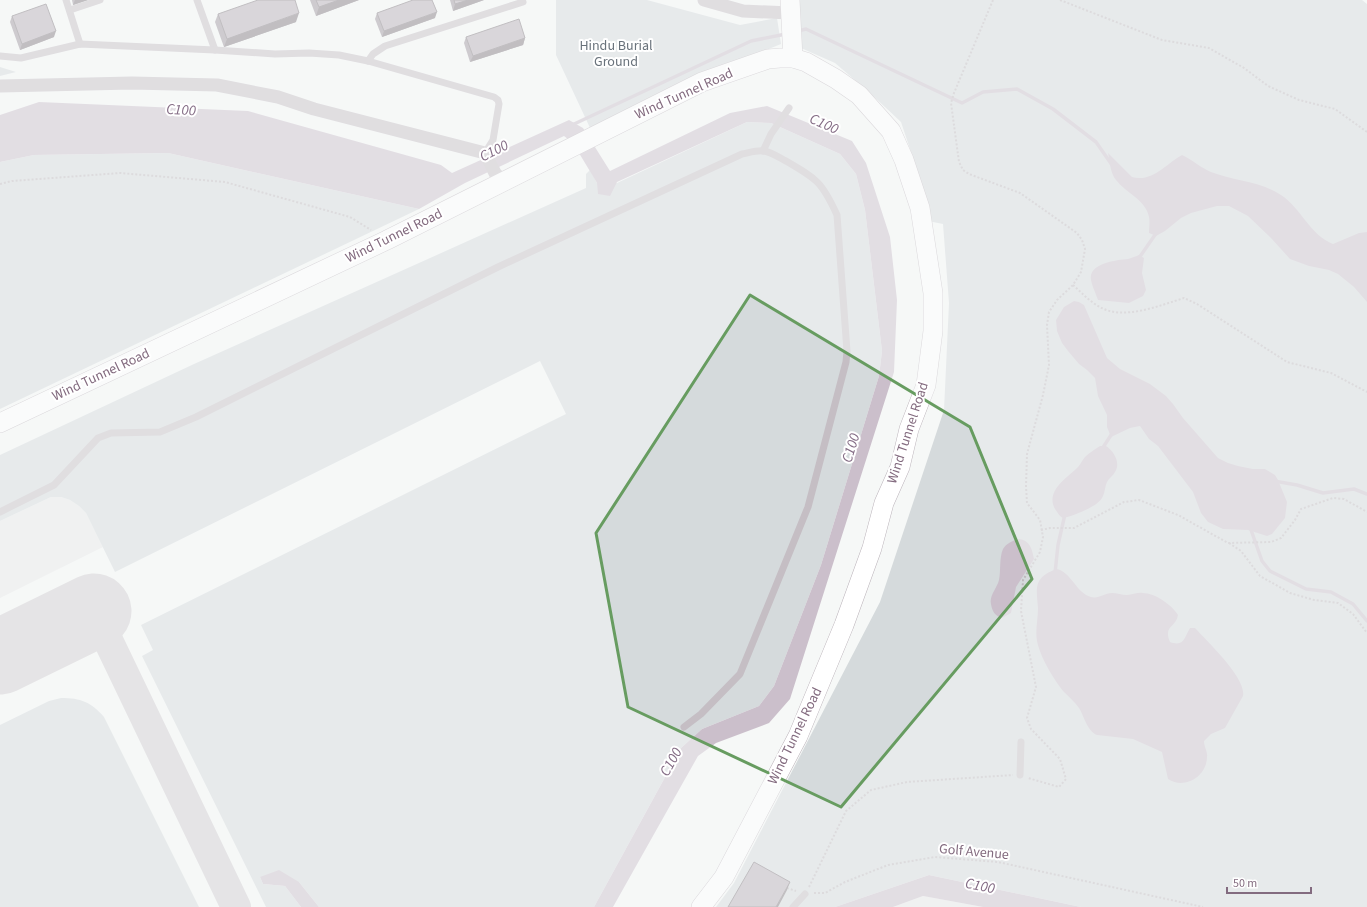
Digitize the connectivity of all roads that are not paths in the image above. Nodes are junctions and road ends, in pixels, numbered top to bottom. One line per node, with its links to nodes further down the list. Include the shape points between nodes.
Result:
1 (66, 0): 6 (lane)
2 (100, 0): 6 (lane)
3 (197, 0): 9 (lane)
4 (704, 0): 7 (street, via 743,11)
5 (523, 2): 12 (lane, via 385,46)
6 (70, 10): 8 (lane)
7 (790, 19): 11 (street)
8 (80, 44): 9 (lane); 10 (lane, via 21,58)
9 (215, 50): 12 (lane, via 339,55)
10 (0, 56)
11 (794, 58): 17 (street, Wind Tunnel Road, via 768,59 702,82 570,149); 24 (street, Wind Tunnel Road, via 806,62 860,95 891,131 920,208 933,293 932,331 926,385 909,428 900,467 884,503 872,548 828,667 798,736 724,877)
12 (368, 61): 16 (lane, via 498,100 493,140)
13 (0, 86): 16 (street, via 132,83 217,85 278,98)
14 (789, 108): 15 (lane, via 771,134)
15 (764, 151): 19 (lane, via 742,154 498,267 196,417 160,432 111,433 98,438 54,485); 20 (lane, via 812,176 828,195 837,215 846,362 808,507 740,674 701,714)
16 (486, 154): 17 (street)
17 (500, 177): 18 (street, Wind Tunnel Road, via 388,240)
18 (0, 423)
19 (0, 512)
20 (684, 727)
21 (1021, 742): 22 (lane)
22 (1020, 775)
23 (805, 894): 25 (lane)
24 (701, 907)
25 (793, 907)

